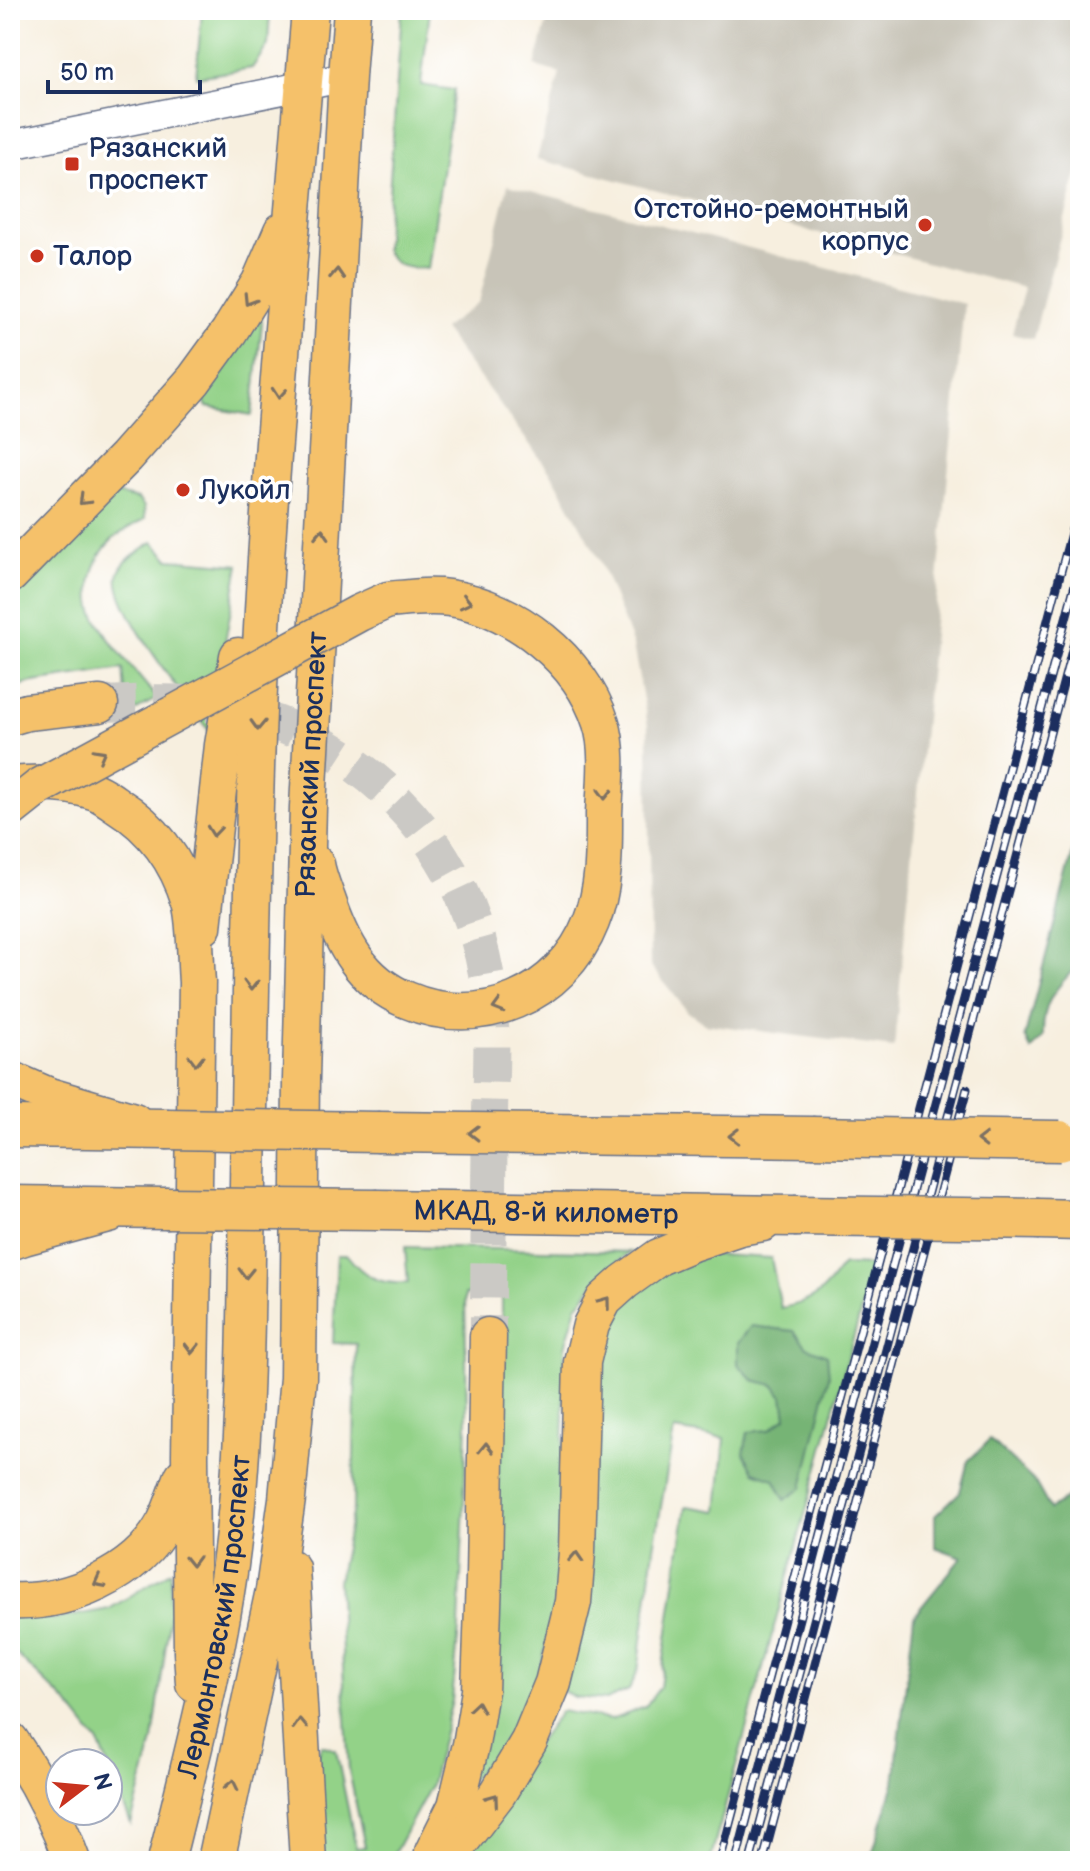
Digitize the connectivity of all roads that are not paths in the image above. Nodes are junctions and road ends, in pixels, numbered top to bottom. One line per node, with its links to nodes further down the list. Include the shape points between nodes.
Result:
1 (310, 10): 4 (main road, Рязанский проспект)
2 (352, 10): 3 (main road, Рязанский проспект)
3 (347, 77): 4 (street); 12 (main road, Рязанский проспект, one-way to 3)
4 (304, 85): 5 (street); 6 (main road, Рязанский проспект)
5 (10, 145)
6 (293, 204): 7 (main road, Рязанский проспект, one-way to 7); 8 (main road, one-way to 8, via 260,282 194,380)
7 (265, 563): 14 (main road, one-way to 14, via 244,622 223,745); 25 (main road, Рязанский проспект, one-way to 25)
8 (10, 575)
9 (100, 704): 10 (main road)
10 (10, 717)
11 (10, 785): 14 (main road, via 42,782 98,793 143,823 180,875 191,905)
12 (308, 807): 13 (main road, one-way to 12, bridge, via 39,787 359,613 388,600 450,598 508,617 557,652 602,725 603,875 582,943 532,993 489,1010 442,1011 398,997 361,968 337,928 317,871); 26 (main road, Рязанский проспект)
13 (10, 810)
14 (197, 982): 27 (main road, one-way to 27)
15 (10, 1079): 17 (main road, via 49,1096)
16 (10, 1127): 17 (highway)
17 (166, 1129): 18 (highway, one-way to 17, bridge)
18 (1070, 1141)
19 (10, 1206): 20 (highway, МКАД, 8-й километр)
20 (165, 1208): 21 (highway, МКАД, 8-й километр, bridge); 23 (main road, via 105,1215)
21 (794, 1216): 22 (highway, МКАД, 8-й километр, bridge); 38 (main road, one-way to 21, via 498,1793 529,1741 553,1683 573,1602 582,1362 604,1300 659,1257 740,1227)
22 (1080, 1220)
23 (10, 1242)
24 (488, 1336): 37 (main road, one-way to 24, via 456,1806 480,1691)
25 (245, 1368): 30 (main road, Лермонтовский проспект, via 232,1549)
26 (298, 1378): 28 (main road, Лермонтовский проспект)
27 (190, 1455): 29 (main road, one-way to 29, via 165,1522 131,1561 78,1592); 30 (main road, one-way to 30)
28 (287, 1499): 34 (main road, one-way to 28); 36 (main road, Лермонтовский проспект, one-way to 28, via 274,1590)
29 (10, 1601)
30 (198, 1729): 35 (main road, Лермонтовский проспект)
31 (10, 1740): 33 (main road, via 45,1797)
32 (10, 1782): 33 (main road, via 31,1819)
33 (63, 1854)
34 (308, 1859)
35 (166, 1861)
36 (216, 1861)
37 (429, 1861)
38 (446, 1861)

